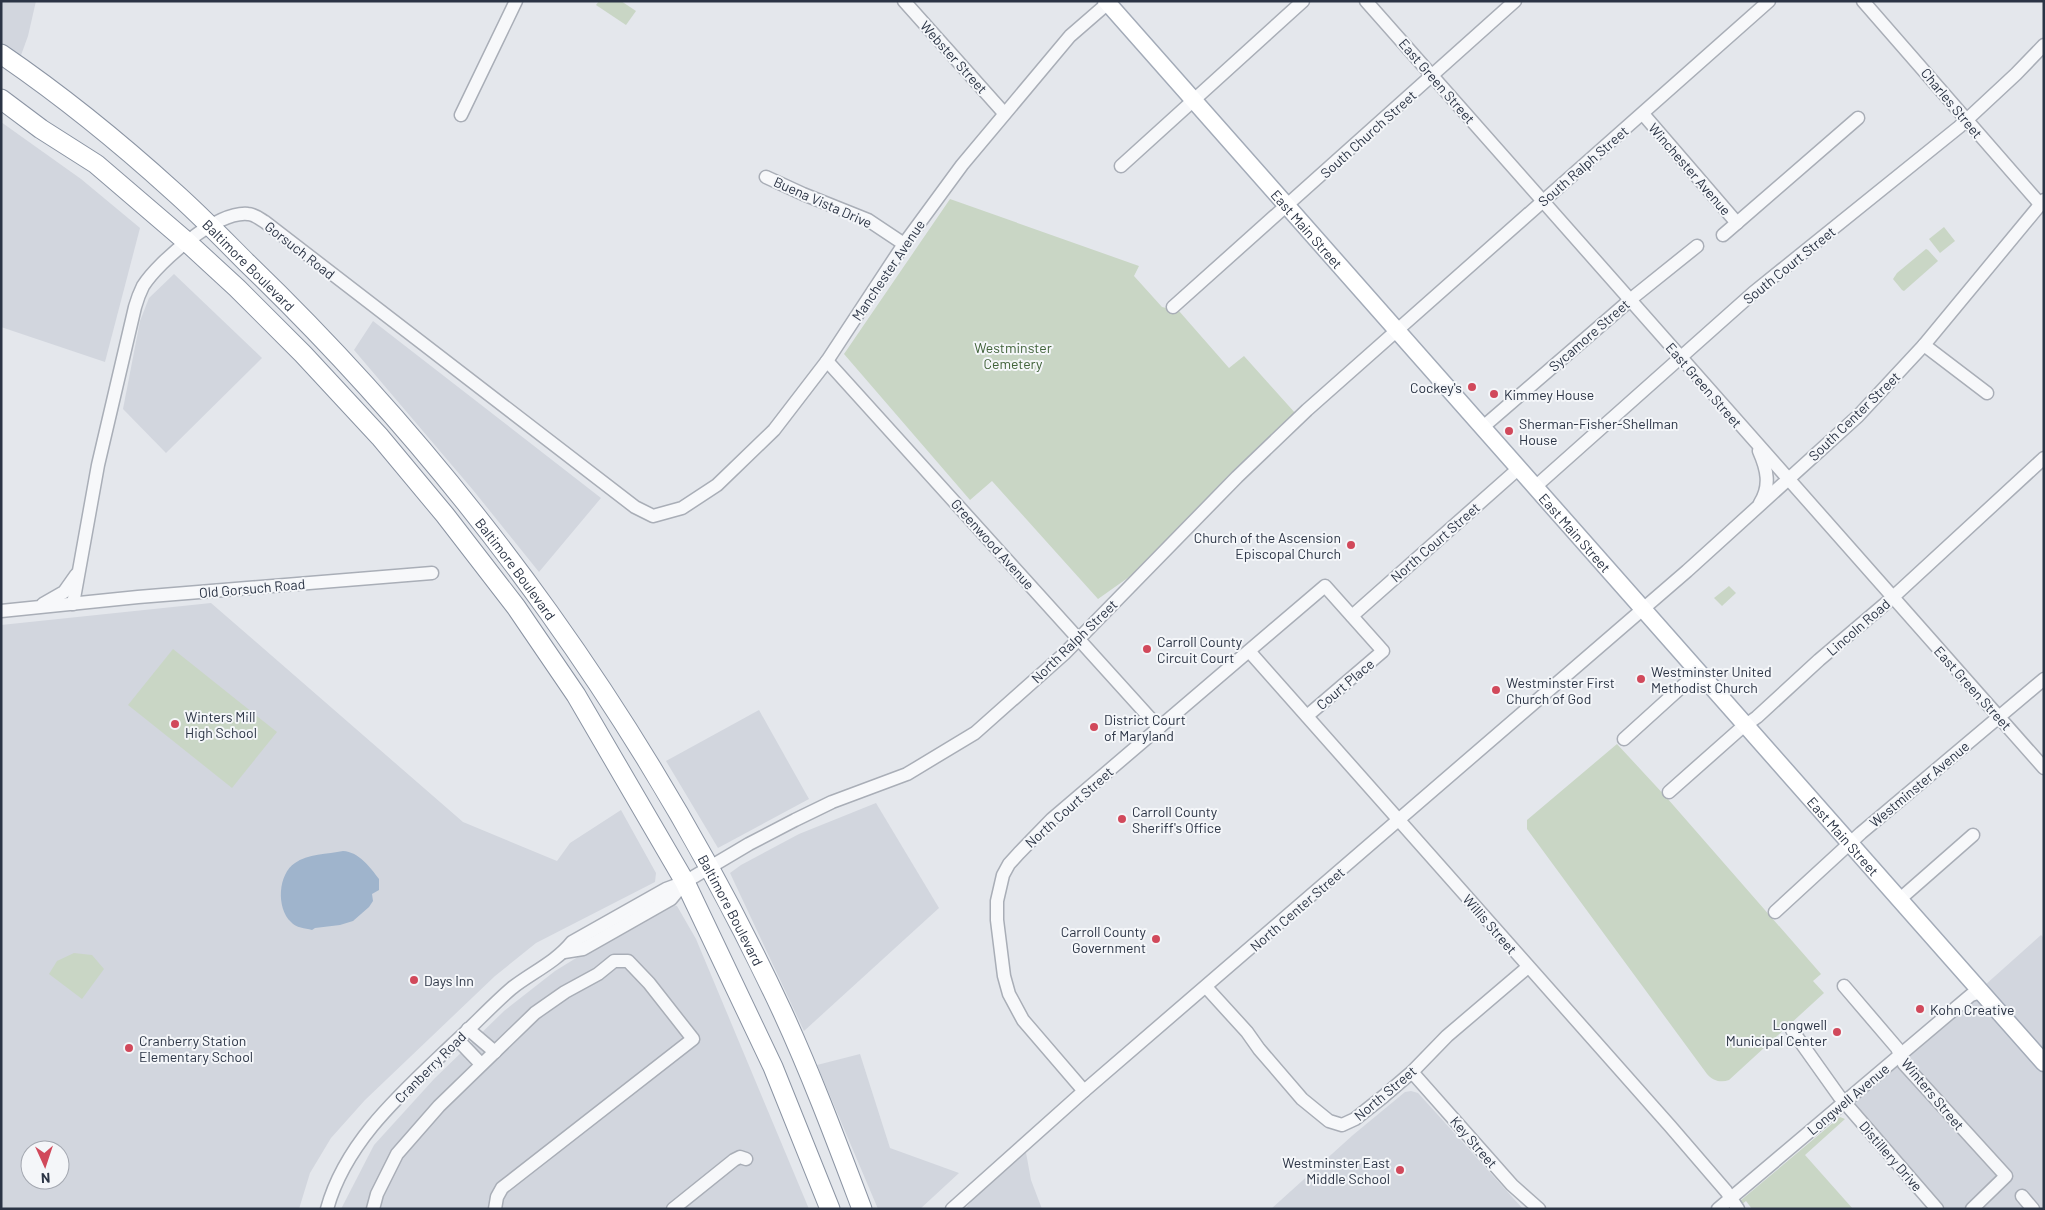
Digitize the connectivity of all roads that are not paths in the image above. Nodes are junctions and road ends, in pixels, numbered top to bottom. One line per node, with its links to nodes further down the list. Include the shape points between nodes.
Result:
1 (516, 1): 16 (street)
2 (904, 1): 14 (street, Webster Street)
3 (1303, 1): 13 (street)
4 (1366, 1): 11 (street, East Green Street)
5 (1515, 1): 11 (street, South Church Street)
6 (1769, 1): 15 (street, South Ralph Street)
7 (1864, 1): 18 (street, Charles Street)
8 (1107, 2): 13 (main road, East Main Street); 14 (street, Manchester Avenue, via 1070,36)
9 (2044, 45): 18 (street, South Court Street)
10 (1, 54): 25 (highway, Baltimore Boulevard, via 104,131)
11 (1432, 76): 21 (street, East Green Street); 23 (street, South Church Street)
12 (1, 99): 27 (highway, Baltimore Boulevard, via 96,164)
13 (1194, 100): 19 (street); 23 (main road, East Main Street)
14 (1004, 113): 28 (street, Manchester Avenue)
15 (1643, 114): 21 (street, South Ralph Street); 24 (street, Winchester Avenue)
16 (461, 115)
17 (1858, 118): 24 (street)
18 (1966, 120): 22 (street, Charles Street); 34 (street, South Court Street)
19 (1121, 166)
20 (766, 177): 28 (street, Buena Vista Drive, via 868,220)
21 (1543, 202): 30 (street, East Green Street); 32 (street, South Ralph Street)
22 (2042, 202): 33 (street, South Center Street)
23 (1288, 206): 31 (street, South Church Street); 32 (main road, East Main Street)
24 (1737, 223): 26 (street)
25 (211, 227): 27 (street, Gorsuch Road); 44 (street, Gorsuch Road, via 242,214 250,214 265,222 635,507); 67 (highway, Baltimore Boulevard, via 280,294 390,411 514,562 567,635 648,760)
26 (1723, 235)
27 (187, 242): 45 (street, Gorsuch Road, via 171,254 147,281 132,314 98,465); 67 (highway, Baltimore Boulevard, via 350,403 404,465 481,561 563,675)
28 (904, 244): 35 (street, Manchester Avenue)
29 (1698, 246): 30 (street, Sycamore Street)
30 (1630, 300): 34 (street, East Green Street); 37 (street, Sycamore Street)
31 (1173, 307)
32 (1398, 331): 37 (main road, East Main Street); 53 (street, North Ralph Street, via 1237,477)
33 (1924, 345): 36 (street); 41 (street, South Center Street, via 1858,416)
34 (1680, 357): 38 (street, East Green Street); 42 (street, South Court Street)
35 (827, 361): 44 (street, Manchester Avenue, via 774,430 717,485 682,508); 53 (street, Greenwood Avenue)
36 (1987, 393)
37 (1483, 427): 40 (main road, East Main Street)
38 (1744, 430): 41 (street, East Green Street); 43 (street, via 1758,449 1767,476 1766,492)
39 (2044, 458): 47 (street, Lincoln Road)
40 (1518, 469): 42 (main road, East Main Street); 52 (street, North Court Street)
41 (1789, 479): 43 (street, South Center Street); 47 (street, East Green Street)
42 (1535, 487): 50 (main road, East Main Street)
43 (1756, 509): 50 (street, South Center Street)
44 (653, 516)
45 (79, 569): 48 (street, Gorsuch Road); 49 (street, via 64,592)
46 (432, 573): 48 (street, Old Gorsuch Road)
47 (1892, 598): 58 (street, East Green Street); 59 (street, Lincoln Road)
48 (73, 604): 49 (street)
49 (34, 608): 51 (street)
50 (1643, 610): 55 (main road, East Main Street); 64 (street, North Center Street)
51 (1, 611)
52 (1352, 616): 54 (street, North Court Street, via 1325,586); 57 (street, Court Place, via 1383,652)
53 (1078, 639): 60 (street, Greenwood Avenue); 67 (street, North Ralph Street, via 975,733 943,754 907,774 794,820)
54 (1249, 651): 57 (street, Willis Street); 60 (street, North Court Street)
55 (1698, 672): 59 (main road, East Main Street); 61 (street)
56 (2044, 679): 58 (street, Westminster Avenue)
57 (1307, 716): 64 (street, Willis Street)
58 (1998, 717): 62 (street, East Green Street); 66 (street, Westminster Avenue)
59 (1746, 725): 63 (street, Lincoln Road); 66 (main road, East Main Street)
60 (1158, 728): 82 (street, North Court Street, via 1038,833 1009,864 1000,887 998,928 1009,994 1023,1020)
61 (1624, 740)
62 (2044, 768)
63 (1669, 792)
64 (1400, 820): 70 (street, Willis Street); 72 (street, North Center Street)
65 (1973, 835): 68 (street)
66 (1851, 843): 68 (main road, East Main Street); 69 (street, Westminster Avenue)
67 (698, 875): 74 (street, Cranberry Road, via 666,889 572,942 564,952 511,989); 91 (highway, Baltimore Boulevard); 92 (highway, Baltimore Boulevard, via 784,1015)
68 (1900, 900): 73 (main road, East Main Street)
69 (1775, 912)
70 (1528, 967): 81 (street, North Street, via 1447,1036); 86 (street, Willis Street, via 1670,1126)
71 (1844, 986): 78 (street, Winters Street)
72 (1206, 987): 81 (street, North Street, via 1302,1099 1332,1123 1342,1125 1350,1122); 82 (street, North Center Street)
73 (1981, 992): 78 (street, Longwell Avenue, via 1971,995); 79 (main road, East Main Street)
74 (468, 1029): 76 (street, Cranberry Road); 77 (street)
75 (1792, 1030): 83 (street, Distillery Drive)
76 (458, 1040): 80 (street); 87 (street, Cranberry Road, via 413,1082 361,1139 342,1168)
77 (494, 1052): 80 (street); 89 (street, via 535,1013 614,961 628,961 637,968 693,1039 502,1188)
78 (1901, 1055): 83 (street, Longwell Avenue); 97 (street, Winters Street, via 1904,1064 2006,1176)
79 (2044, 1063)
80 (481, 1064): 88 (street, via 397,1154)
81 (1412, 1072): 94 (street, Key Street, via 1512,1185)
82 (1084, 1091): 93 (street, North Center Street)
83 (1844, 1102): 86 (street, Longwell Avenue); 96 (street, Distillery Drive)
84 (746, 1159): 90 (street, via 734,1160)
85 (2022, 1196): 98 (street)
86 (1734, 1204): 95 (street, Longwell Avenue)
87 (326, 1209)
88 (373, 1209)
89 (495, 1209)
90 (673, 1209)
91 (830, 1209)
92 (862, 1209)
93 (952, 1209)
94 (1538, 1209)
95 (1718, 1209)
96 (1938, 1209)
97 (1972, 1209)
98 (2034, 1209)

